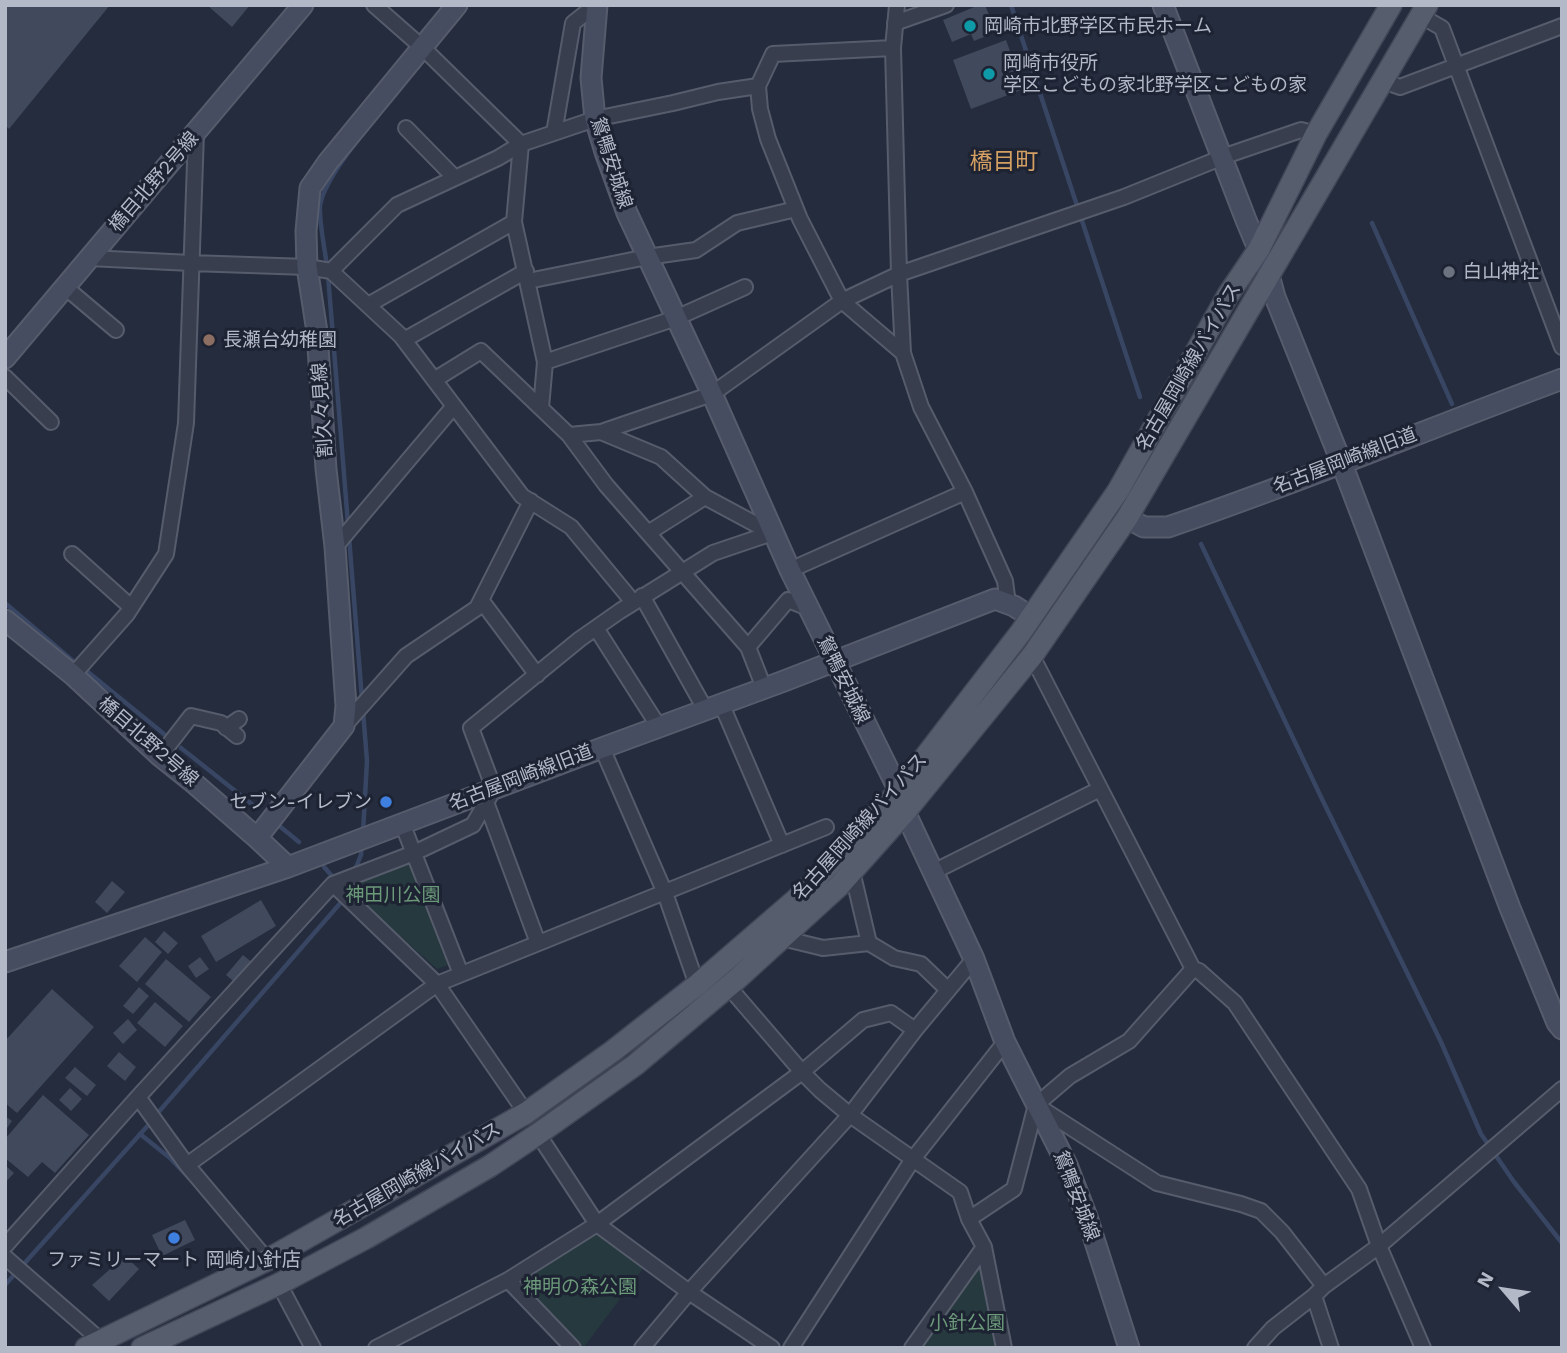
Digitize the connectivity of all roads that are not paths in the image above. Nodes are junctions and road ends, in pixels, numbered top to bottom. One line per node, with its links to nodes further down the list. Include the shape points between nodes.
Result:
1 (303, 5): 19 (street, 橋目北野2号線)
2 (374, 5): 12 (street)
3 (457, 5): 12 (street, 割久々見線)
4 (596, 5): 17 (street, 鴛鴨安城線, via 591,78); 20 (street, via 573,23)
5 (897, 5): 10 (street)
6 (946, 5): 10 (street)
7 (1163, 5): 23 (street)
8 (1391, 5): 21 (main road, 名古屋岡崎線バイパス)
9 (1424, 11): 14 (street, via 1442,28); 15 (main road, 名古屋岡崎線バイパス)
10 (895, 23): 13 (street)
11 (1562, 26): 14 (street)
12 (424, 48): 22 (street); 31 (street, 割久々見線, via 310,188)
13 (893, 48): 16 (street, via 773,54); 33 (street)
14 (1457, 66): 15 (street, via 1400,87); 43 (street)
15 (1383, 80): 34 (main road, 名古屋岡崎線バイパス)
16 (758, 86): 17 (street); 25 (street, via 768,139)
17 (595, 119): 20 (street); 28 (street, 鴛鴨安城線, via 626,213)
18 (406, 128): 24 (street)
19 (196, 133): 29 (street, 橋目北野2号線); 30 (street)
20 (554, 133): 22 (street)
21 (1316, 134): 23 (street, via 1301,130); 27 (main road, 名古屋岡崎線バイパス)
22 (521, 144): 24 (street); 26 (street)
23 (1222, 158): 27 (street); 33 (street, via 1124,197)
24 (455, 178): 32 (street, via 397,205)
25 (796, 209): 28 (street, via 737,223 696,250); 38 (street)
26 (514, 222): 35 (street); 39 (street)
27 (1259, 249): 34 (street); 72 (main road, 名古屋岡崎線バイパス, via 1228,295 1118,491)
28 (647, 257): 35 (street); 40 (street, 鴛鴨安城線)
29 (89, 258): 30 (street); 36 (street, 橋目北野2号線)
30 (191, 263): 31 (street); 70 (street, via 186,423 166,554)
31 (307, 267): 32 (street); 63 (street, 割久々見線)
32 (331, 271): 39 (street)
33 (899, 274): 38 (street); 44 (street)
34 (1269, 275): 56 (street); 60 (main road, 名古屋岡崎線バイパス)
35 (527, 276): 42 (street); 46 (street)
36 (65, 286): 41 (street); 45 (street, 橋目北野2号線)
37 (745, 287): 40 (street)
38 (842, 301): 44 (street); 50 (street)
39 (368, 305): 42 (street)
40 (676, 318): 46 (street); 50 (street, 鴛鴨安城線)
41 (116, 330)
42 (404, 340): 49 (street)
43 (1562, 347)
44 (903, 353): 57 (street, via 921,407)
45 (5, 358)
46 (545, 362): 52 (street)
47 (5, 377): 53 (street)
48 (1562, 379): 56 (street, 名古屋岡崎線旧道)
49 (434, 380): 51 (street); 52 (street, via 481,351)
50 (712, 394): 54 (street); 62 (street, 鴛鴨安城線)
51 (454, 406): 59 (street, via 522,496); 63 (street)
52 (541, 408): 55 (street)
53 (51, 422)
54 (601, 432): 55 (street); 58 (street, via 661,457)
55 (569, 435): 61 (street)
56 (1342, 464): 60 (street, 名古屋岡崎線旧道, via 1168,527 1144,527); 112 (street, via 1510,908)
57 (965, 492): 65 (street); 69 (street, via 1004,581)
58 (705, 497): 61 (street); 62 (street)
59 (531, 501): 67 (street, via 571,527); 68 (street)
60 (1127, 518): 76 (main road, 名古屋岡崎線バイパス)
61 (648, 533): 66 (street)
62 (772, 533): 65 (street, 鴛鴨安城線); 66 (street, via 713,553)
63 (335, 547): 83 (street, 割久々見線)
64 (72, 554): 70 (street)
65 (790, 570): 71 (street, 鴛鴨安城線)
66 (682, 571): 67 (street); 75 (street)
67 (638, 599): 74 (street); 81 (street)
68 (481, 600): 79 (street); 83 (street, via 477,608 406,656)
69 (1008, 604): 72 (street); 77 (street, 名古屋岡崎線旧道, via 995,599)
70 (131, 607): 78 (street)
71 (808, 608): 75 (street, via 788,600); 77 (street, 鴛鴨安城線)
72 (1031, 617): 88 (main road, 名古屋岡崎線バイパス)
73 (5, 620): 78 (street, 橋目北野2号線)
74 (596, 628): 79 (street); 84 (street)
75 (748, 647): 80 (street)
76 (1032, 656): 87 (street); 90 (main road, 名古屋岡崎線バイパス)
77 (834, 660): 80 (street, 名古屋岡崎線旧道); 88 (street, 鴛鴨安城線)
78 (73, 675): 86 (street, 橋目北野2号線)
79 (537, 675): 89 (street, via 471,728)
80 (764, 688): 81 (street, 名古屋岡崎線旧道)
81 (713, 706): 84 (street, 名古屋岡崎線旧道); 94 (street)
82 (239, 719): 86 (street, via 232,732 221,723 191,716)
83 (344, 726): 93 (street)
84 (659, 727): 85 (street, 名古屋岡崎線旧道)
85 (602, 748): 89 (street, 名古屋岡崎線旧道); 100 (street)
86 (160, 756): 93 (street, 橋目北野2号線)
87 (1100, 789): 98 (street); 106 (street)
88 (899, 790): 90 (street, 鴛鴨安城線); 109 (main road, 名古屋岡崎線バイパス, via 800,896)
89 (490, 796): 91 (street, 名古屋岡崎線旧道); 95 (street, via 473,825); 102 (street)
90 (905, 811): 97 (main road, 名古屋岡崎線バイパス); 98 (street, 鴛鴨安城線)
91 (402, 823): 95 (street); 96 (street, 名古屋岡崎線旧道)
92 (826, 827): 94 (street)
93 (257, 838): 96 (street, 橋目北野2号線)
94 (782, 845): 100 (street)
95 (414, 852): 99 (street); 107 (street)
96 (288, 867): 105 (street, 名古屋岡崎線旧道)
97 (852, 871): 101 (main road, 名古屋岡崎線バイパス); 103 (street)
98 (933, 872): 104 (street, 鴛鴨安城線)
99 (333, 884): 108 (street); 117 (street)
100 (665, 893): 102 (street); 109 (street)
101 (782, 938): 103 (street, via 823,948); 110 (main road, 名古屋岡崎線バイパス)
102 (538, 943): 107 (street)
103 (869, 943): 111 (street, via 894,958 921,964)
104 (974, 959): 111 (street); 114 (street, 鴛鴨安城線)
105 (5, 962)
106 (1193, 969): 118 (street, via 1129,1041 1070,1076); 126 (street, via 1235,1003 1359,1189)
107 (461, 974): 108 (street)
108 (437, 984): 119 (street); 123 (street)
109 (697, 985): 119 (main road, 名古屋岡崎線バイパス)
110 (728, 986): 115 (street); 121 (main road, 名古屋岡崎線バイパス, via 635,1065)
111 (948, 990): 113 (street)
112 (1562, 1029)
113 (915, 1030): 115 (street, via 891,1013 863,1020); 120 (street)
114 (1005, 1042): 118 (street, 鴛鴨安城線); 122 (street)
115 (802, 1072): 120 (street); 125 (street)
116 (1562, 1089): 126 (street)
117 (138, 1097): 123 (street); 127 (street)
118 (1036, 1105): 124 (street, via 1014,1189); 133 (street, via 1157,1183 1261,1211 1282,1232); 146 (street, 鴛鴨安城線, via 1087,1217)
119 (526, 1113): 130 (main road, 名古屋岡崎線バイパス)
120 (850, 1115): 122 (street); 134 (street)
121 (538, 1134): 125 (street); 132 (main road, 名古屋岡崎線バイパス, via 377,1232)
122 (913, 1159): 124 (street, via 960,1192); 144 (street)
123 (187, 1165): 130 (street)
124 (970, 1219): 128 (street)
125 (597, 1224): 131 (street); 134 (street)
126 (1379, 1246): 133 (street); 148 (street)
127 (5, 1247)
128 (984, 1247): 136 (street); 145 (street)
129 (5, 1257): 135 (street)
130 (267, 1260): 135 (main road, 名古屋岡崎線バイパス)
131 (508, 1280): 140 (street); 141 (street)
132 (279, 1284): 138 (main road, 名古屋岡崎線バイパス); 139 (street)
133 (1319, 1291): 137 (street); 147 (street)
134 (689, 1292): 142 (street); 143 (street)
135 (99, 1345)
136 (913, 1347)
137 (1257, 1347)
138 (142, 1348)
139 (313, 1348)
140 (376, 1348)
141 (573, 1348)
142 (642, 1348)
143 (772, 1348)
144 (791, 1348)
145 (1004, 1348)
146 (1129, 1348)
147 (1331, 1348)
148 (1423, 1348)

